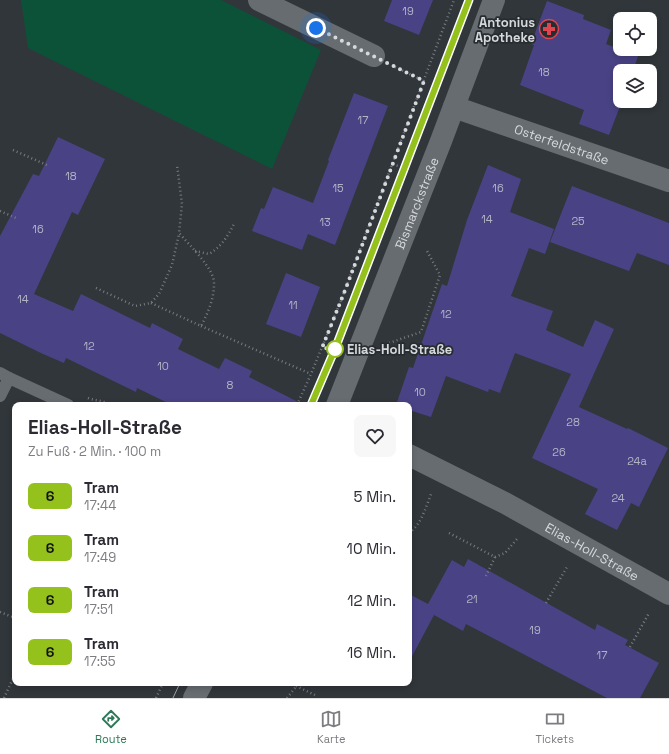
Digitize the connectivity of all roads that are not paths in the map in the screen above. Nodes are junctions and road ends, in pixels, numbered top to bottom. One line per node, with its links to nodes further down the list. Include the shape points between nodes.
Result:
1 (259, 0): 3 (street)
2 (494, 0): 4 (street, Bismarckstraße)
3 (374, 56)
4 (454, 107): 5 (street, Osterfeldstraße); 9 (street, Bismarckstraße)
5 (669, 181)
6 (4, 375): 7 (lane); 8 (lane)
7 (0, 396)
8 (62, 402)
9 (338, 402)
10 (412, 457): 11 (street, Elias-Holl-Straße, via 505,503)
11 (666, 592)
12 (200, 686): 13 (street)
13 (194, 698)

